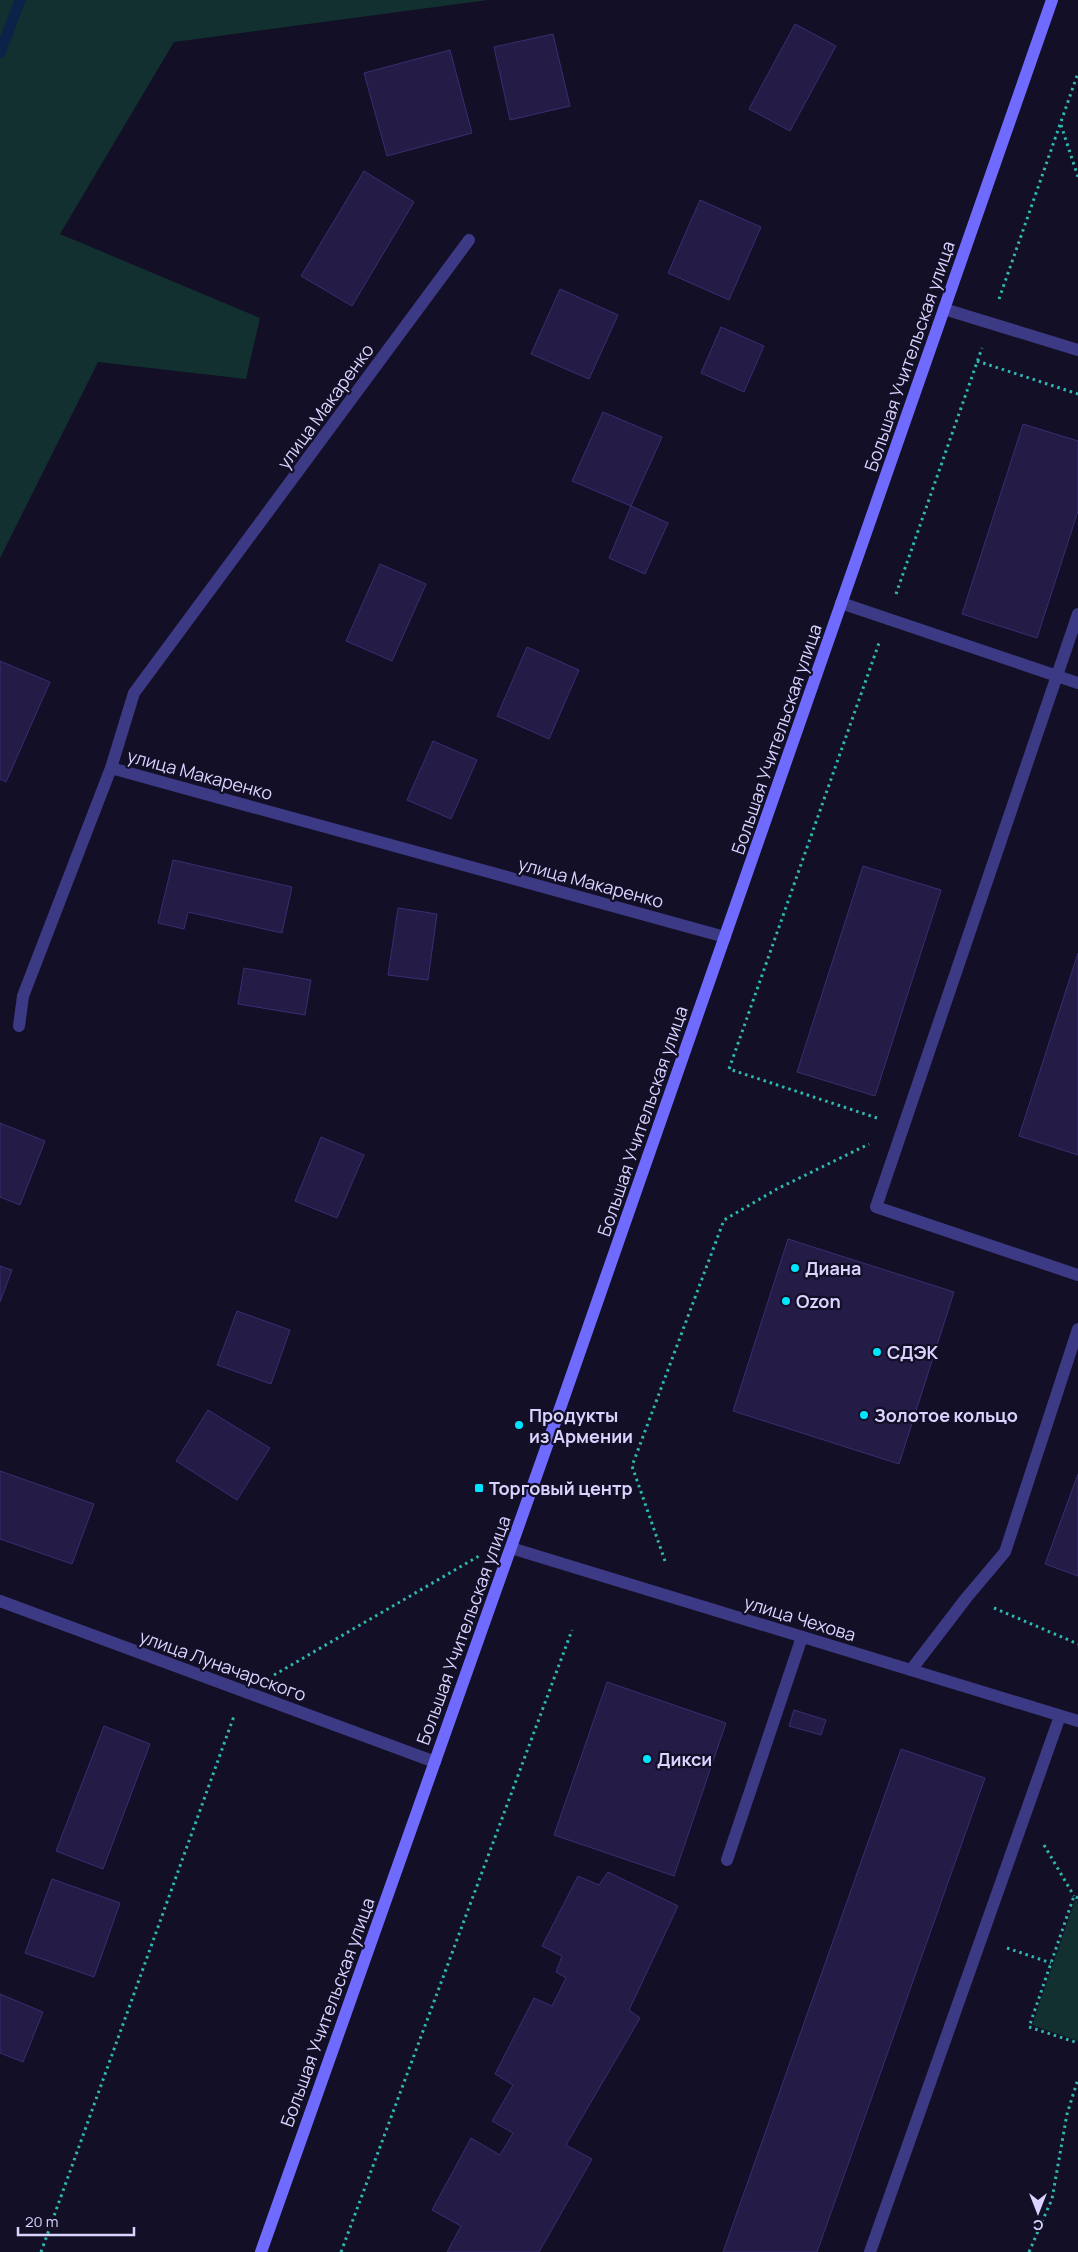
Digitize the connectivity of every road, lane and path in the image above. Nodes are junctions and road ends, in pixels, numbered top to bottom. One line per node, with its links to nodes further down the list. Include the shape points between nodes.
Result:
1 (1052, 0): 6 (main road, Большая Учительская улица)
2 (1078, 73): 3 (path)
3 (1060, 124): 4 (path); 7 (path)
4 (1078, 177)
5 (469, 240): 16 (street, улица Макаренко, via 134,693)
6 (944, 308): 7 (street); 11 (main road, Большая Учительская улица)
7 (991, 323): 8 (street); 9 (path)
8 (1078, 350)
9 (977, 361): 10 (path); 13 (path)
10 (1078, 394)
11 (841, 603): 13 (street); 17 (main road, Большая Учительская улица)
12 (1078, 614): 14 (street)
13 (887, 618): 14 (street); 19 (path, via 729,1069)
14 (1058, 676): 15 (street); 19 (street)
15 (1078, 683)
16 (111, 768): 17 (street, улица Макаренко); 18 (street, via 23,996)
17 (725, 937): 22 (main road, Большая Учительская улица)
18 (19, 1026)
19 (904, 1127): 20 (street, via 876,1207); 24 (path, via 777,1188 724,1220 632,1466)
20 (1078, 1275)
21 (1078, 1329): 25 (street, via 1005,1552)
22 (511, 1548): 28 (street, улица Чехова); 34 (main road, Большая Учительская улица)
23 (486, 1551): 31 (path)
24 (665, 1560)
25 (967, 1597): 29 (path); 30 (street)
26 (0, 1601): 31 (street, улица Луначарского)
27 (572, 1630): 41 (path)
28 (802, 1637): 30 (street, улица Чехова); 35 (street)
29 (1078, 1644)
30 (911, 1670): 32 (street, улица Чехова)
31 (244, 1692): 34 (street, улица Луначарского); 39 (path)
32 (1060, 1716): 33 (street, улица Чехова); 42 (street)
33 (1078, 1720)
34 (435, 1762): 40 (main road, Большая Учительская улица)
35 (727, 1860)
36 (1078, 1898): 37 (path, via 1074,1896 1029,2027)
37 (1078, 2043)
38 (1078, 2079): 43 (path, via 1067,2114 1052,2199)
39 (41, 2252)
40 (261, 2252)
41 (341, 2252)
42 (870, 2252)
43 (1029, 2252)

